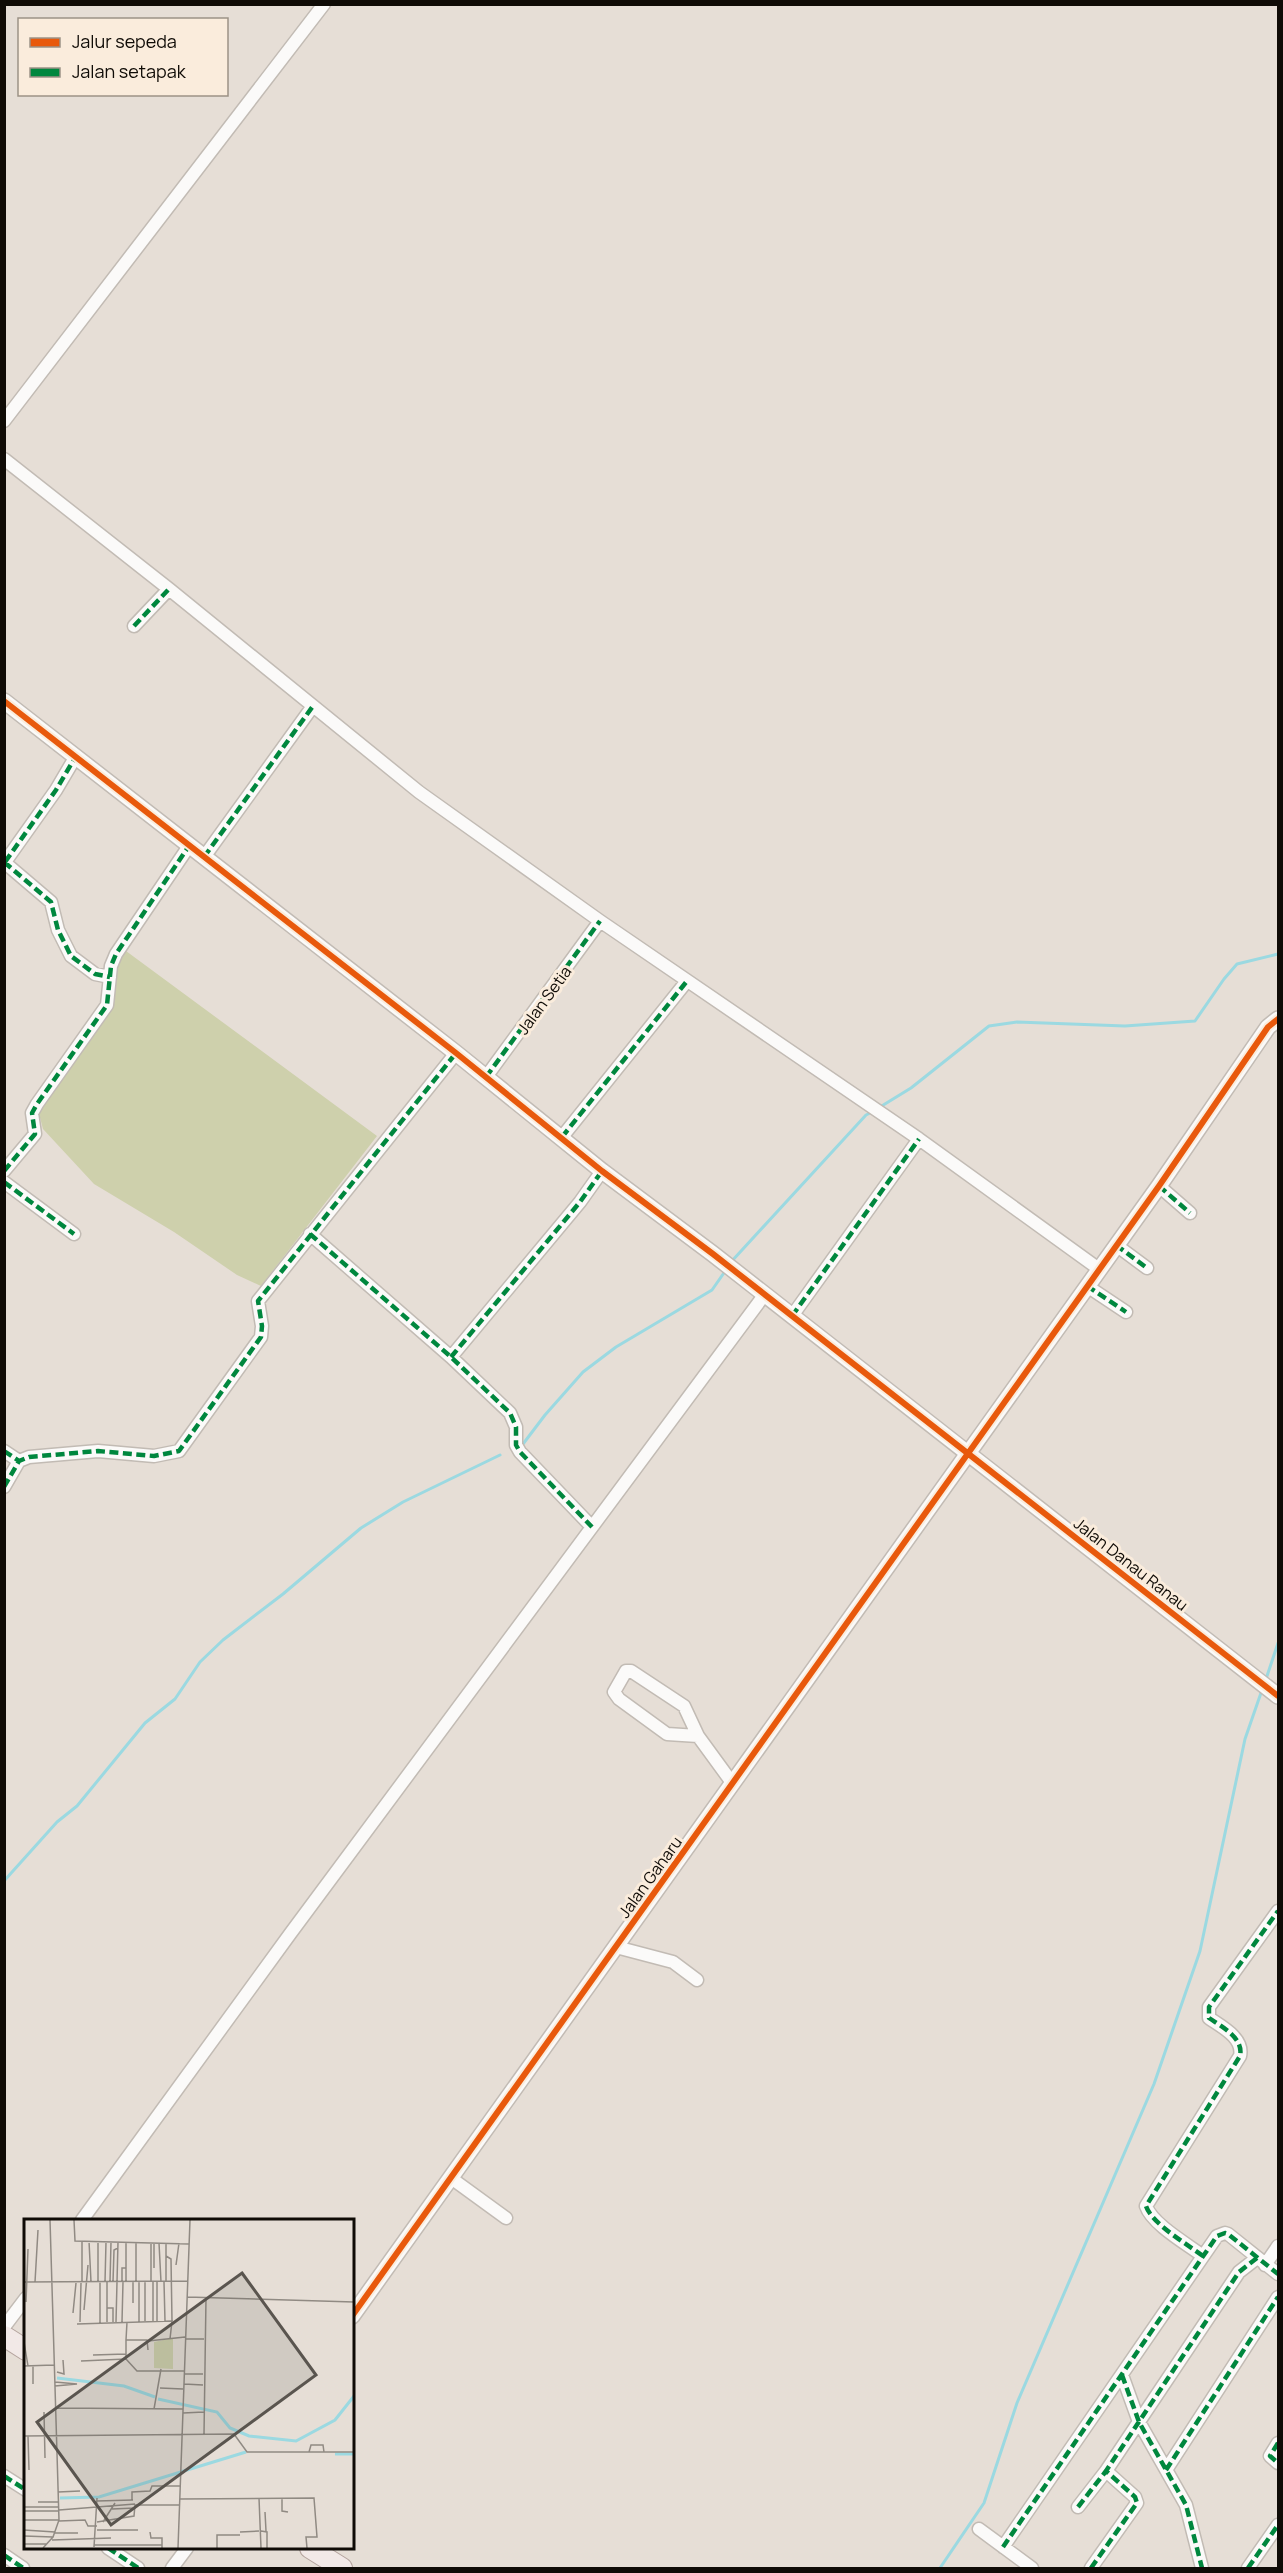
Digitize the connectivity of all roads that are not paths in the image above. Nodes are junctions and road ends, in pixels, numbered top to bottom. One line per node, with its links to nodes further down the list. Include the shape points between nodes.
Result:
1 (324, 4): 2 (street)
2 (4, 421)
3 (4, 459): 4 (street)
4 (169, 589): 5 (street); 7 (street)
5 (134, 626)
6 (4, 701): 8 (street, Jalan Danau Ranau)
7 (314, 706): 10 (street); 12 (street, via 419,792)
8 (76, 756): 9 (street, Jalan Danau Ranau); 11 (street)
9 (189, 846): 10 (street, Jalan Danau Ranau); 13 (street, via 116,954)
10 (204, 857): 16 (street, Jalan Danau Ranau)
11 (5, 862): 13 (street, via 51,902 58,930 71,956 95,974)
12 (600, 921): 14 (street); 17 (street, Jalan Setia)
13 (110, 977): 21 (street, via 107,1005 37,1104 32,1113 35,1134)
14 (687, 981): 18 (street); 19 (street)
15 (1278, 1019): 23 (street, Jalan Gaharu, via 1268,1027)
16 (456, 1053): 17 (street, Jalan Danau Ranau); 26 (street)
17 (486, 1077): 18 (street, Jalan Danau Ranau)
18 (562, 1137): 20 (street, Jalan Danau Ranau)
19 (919, 1139): 29 (street); 33 (street)
20 (602, 1171): 31 (street, Jalan Danau Ranau); 34 (street)
21 (4, 1172)
22 (4, 1182): 25 (street)
23 (1159, 1185): 24 (street); 27 (street, Jalan Gaharu)
24 (1190, 1213)
25 (74, 1234)
26 (310, 1234): 34 (street); 37 (street, via 258,1301 261,1337 179,1451 154,1456 98,1451 52,1453)
27 (1116, 1245): 28 (street); 29 (street, Jalan Gaharu)
28 (1147, 1268)
29 (1099, 1269): 30 (street, Jalan Gaharu)
30 (1087, 1286): 32 (street); 36 (street, Jalan Gaharu)
31 (765, 1294): 33 (street, Jalan Danau Ranau); 39 (street)
32 (1126, 1312)
33 (792, 1316): 36 (street, Jalan Danau Ranau)
34 (451, 1357): 39 (street, via 510,1413 520,1452)
35 (4, 1451): 37 (street)
36 (968, 1453): 40 (street, Jalan Danau Ranau); 42 (street, Jalan Gaharu)
37 (19, 1461): 38 (street)
38 (4, 1487)
39 (592, 1527): 48 (street)
40 (1275, 1693)
41 (698, 1736): 41 (street, via 680,1702 627,1670 614,1692 619,1699 666,1734); 42 (street)
42 (733, 1784): 44 (street, Jalan Gaharu)
43 (1278, 1911): 50 (street, via 1209,2007 1209,2018 1240,2045 1240,2056 1146,2206 1164,2227)
44 (616, 1947): 45 (street, via 673,1962); 46 (street, Jalan Gaharu)
45 (697, 1980)
46 (451, 2178): 47 (street); 55 (street, Jalan Gaharu)
47 (506, 2218)
48 (83, 2219)
49 (1278, 2246): 51 (street)
50 (1203, 2256): 51 (street, via 1217,2236 1225,2233); 59 (street)
51 (1261, 2261): 52 (street); 60 (street, via 1239,2272)
52 (1278, 2274)
53 (1278, 2297): 63 (street)
54 (24, 2301): 56 (street)
55 (354, 2313)
56 (4, 2327)
57 (4, 2336): 58 (main road)
58 (24, 2349)
59 (1122, 2375): 60 (street); 70 (street)
60 (1139, 2422): 63 (street); 64 (street)
61 (1278, 2443): 62 (street, via 1270,2456)
62 (1278, 2463)
63 (1166, 2470): 81 (street, via 1186,2505)
64 (1106, 2471): 67 (street); 80 (street, via 1137,2503)
65 (4, 2476): 66 (street)
66 (24, 2489)
67 (1078, 2507)
68 (1278, 2525): 82 (street)
69 (979, 2529): 70 (street)
70 (1003, 2547): 79 (street)
71 (111, 2549): 76 (street)
72 (185, 2549): 77 (street)
73 (313, 2549): 78 (main road)
74 (4, 2555): 75 (street)
75 (23, 2568)
76 (138, 2568)
77 (171, 2568)
78 (342, 2568)
79 (1032, 2568)
80 (1091, 2568)
81 (1202, 2568)
82 (1248, 2568)

